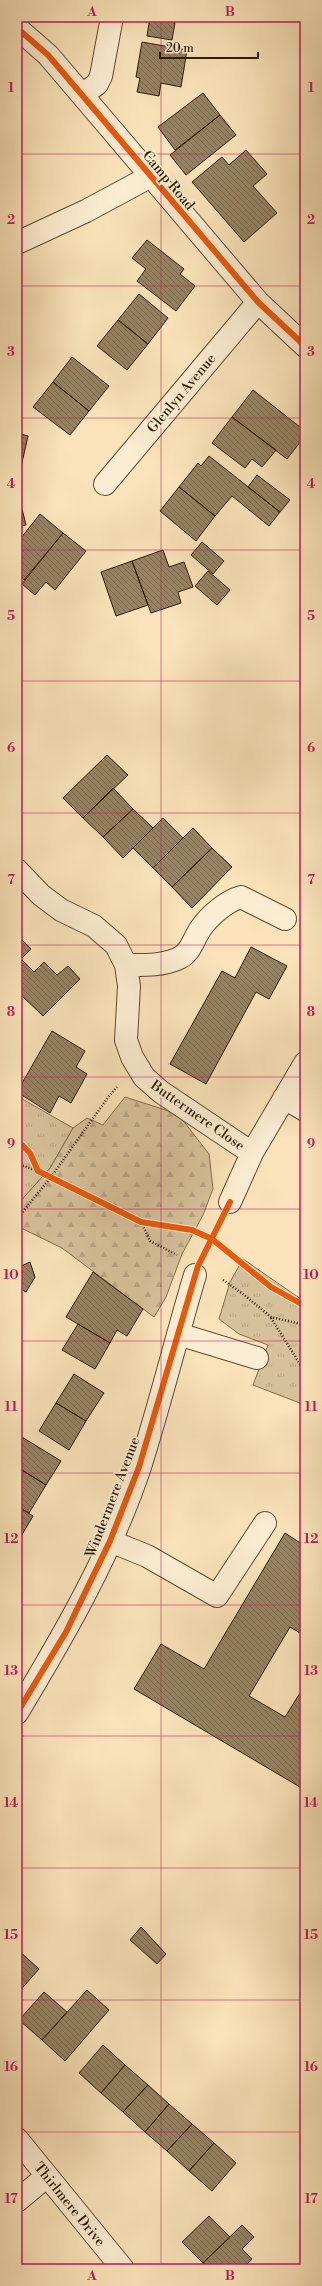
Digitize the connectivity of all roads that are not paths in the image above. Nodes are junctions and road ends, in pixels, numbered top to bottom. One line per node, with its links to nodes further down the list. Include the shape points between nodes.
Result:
1 (112, 17): 3 (street, via 101,76 97,84)
2 (17, 28): 3 (street, Camp Road, via 48,55)
3 (82, 95): 4 (street, Camp Road)
4 (151, 176): 5 (street, via 86,211); 6 (street, Camp Road)
5 (17, 243)
6 (258, 302): 7 (street, Camp Road); 8 (street, Glenlyn Avenue)
7 (305, 346)
8 (105, 484)
9 (17, 870): 11 (street, Buttermere Close, via 41,895 61,910 94,926 116,944)
10 (285, 920): 11 (street, via 241,897 229,900 201,927 189,950 179,959 160,964)
11 (126, 965): 15 (street, Buttermere Close, via 129,986 126,1040 144,1077 161,1092)
12 (305, 1063): 13 (street)
13 (284, 1098): 14 (street); 15 (street)
14 (305, 1110)
15 (252, 1153): 16 (street)
16 (230, 1202)
17 (195, 1275): 18 (street, Windermere Avenue)
18 (178, 1334): 19 (street); 21 (street, Windermere Avenue, via 139,1468)
19 (256, 1358)
20 (265, 1523): 21 (street, via 217,1596 147,1556)
21 (110, 1541): 22 (street, Windermere Avenue, via 66,1632)
22 (17, 1713)
23 (17, 2139): 24 (street, Thirlmere Drive)
24 (47, 2176): 25 (street); 26 (street, Thirlmere Drive)
25 (17, 2201)
26 (123, 2269)

